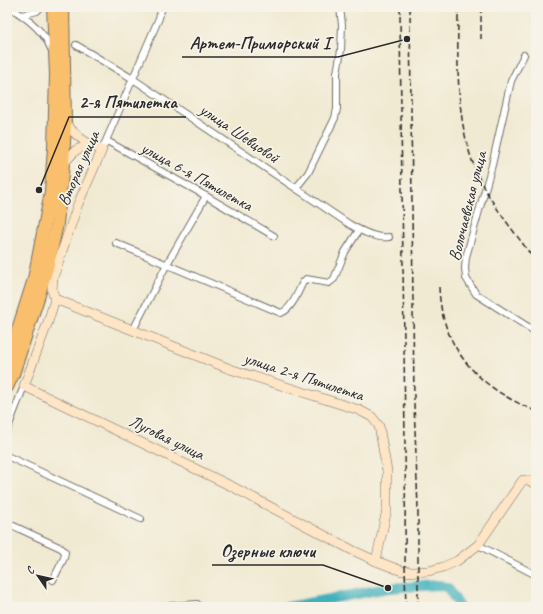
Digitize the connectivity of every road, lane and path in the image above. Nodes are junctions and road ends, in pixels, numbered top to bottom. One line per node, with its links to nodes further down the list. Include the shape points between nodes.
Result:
1 (9, 7): 7 (street)
2 (41, 7): 7 (street, via 37,11)
3 (52, 7): 10 (highway)
4 (63, 7): 12 (highway)
5 (162, 7): 11 (street, Вторая улица)
6 (340, 7): 17 (street, via 342,25 336,114 308,173)
7 (22, 15): 10 (street, via 48,40)
8 (76, 45): 11 (street, улица Шевцовой)
9 (524, 55): 26 (street, Волочаевская улица, via 511,81 465,268 466,278 476,294)
10 (54, 57): 27 (highway, via 56,75 50,192 34,279)
11 (134, 79): 13 (street, Вторая улица); 17 (street, улица Шевцовой)
12 (65, 122): 14 (main road, via 76,136); 16 (highway)
13 (107, 141): 15 (street, Вторая улица); 18 (street, улица 6-я Пятилетка)
14 (89, 145): 15 (main road); 16 (main road, via 76,150)
15 (102, 150): 24 (main road, Вторая улица, via 78,204 53,278 52,290)
16 (63, 164): 29 (highway, via 57,224 49,260)
17 (296, 188): 19 (street, улица Шевцовой)
18 (206, 196): 20 (street, улица 6-я Пятилетка); 23 (street)
19 (359, 230): 21 (street, улица Шевцовой, via 383,238); 23 (street, via 345,252 334,279 329,283 306,279 289,307 281,313)
20 (274, 236)
21 (389, 237)
22 (116, 243): 23 (street)
23 (167, 264): 25 (street)
24 (55, 300): 25 (main road, улица 2-я Пятилетка); 28 (main road)
25 (133, 330): 36 (main road, улица 2-я Пятилетка, via 230,369 359,410 372,417 379,426 387,471 387,509)
26 (536, 332)
27 (7, 364)
28 (24, 386): 30 (street); 36 (main road, Луговая улица, via 231,486)
29 (7, 387)
30 (7, 430)
31 (7, 456): 33 (street)
32 (536, 484): 35 (main road, via 523,480)
33 (141, 519)
34 (7, 523): 38 (street, via 65,552)
35 (478, 544): 36 (main road, via 457,560 429,571 402,571); 37 (street)
36 (376, 561)
37 (536, 575)
38 (53, 580)
39 (197, 604): 40 (street)
40 (158, 607)

